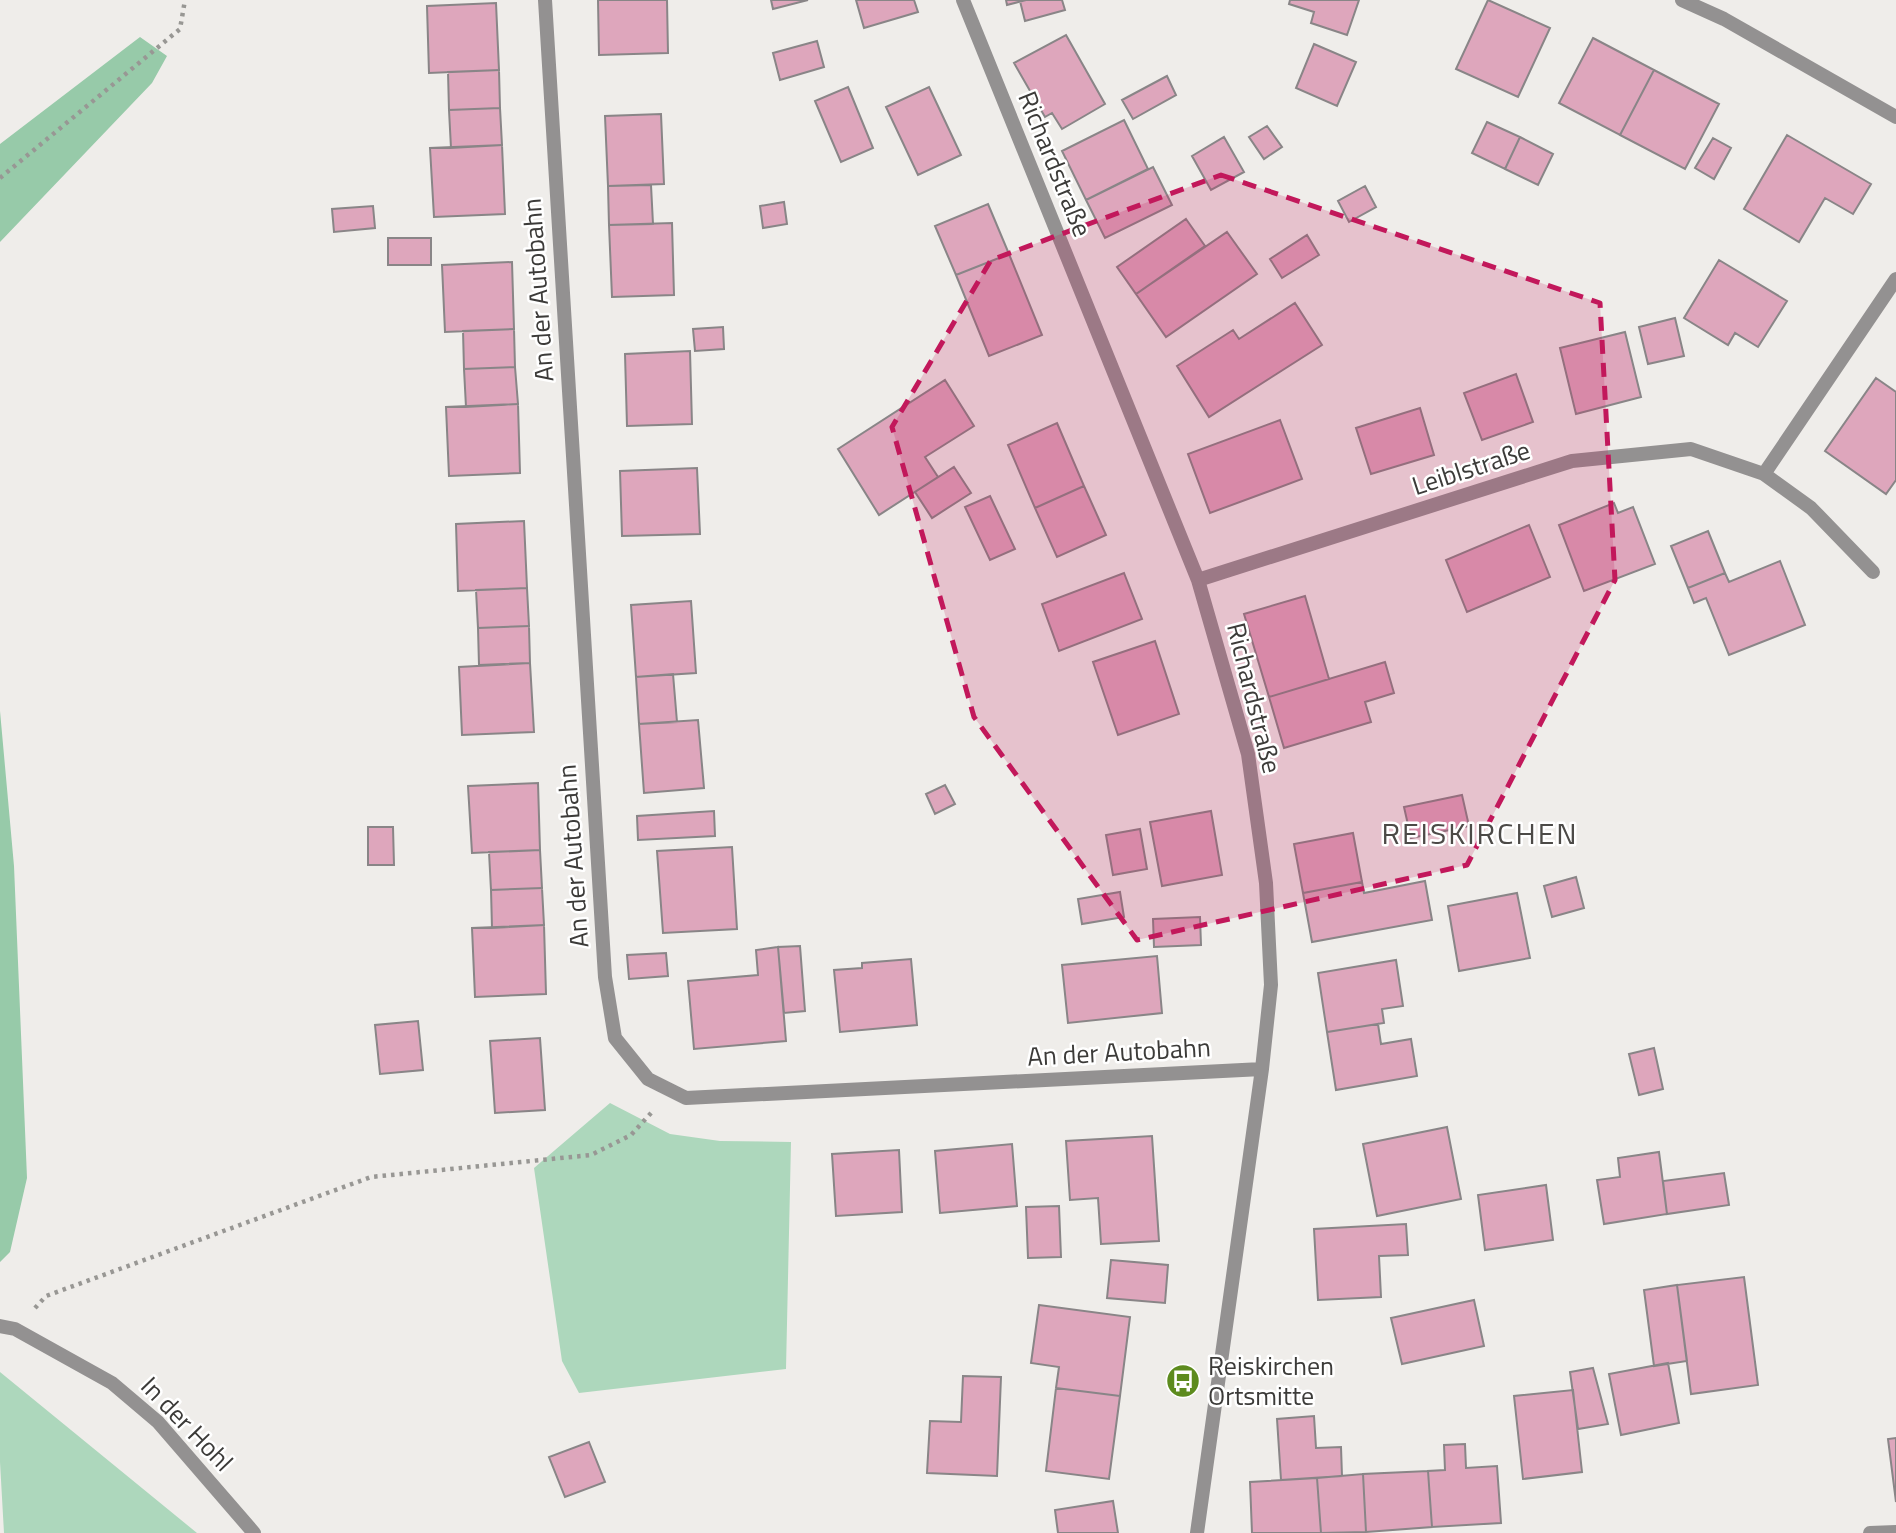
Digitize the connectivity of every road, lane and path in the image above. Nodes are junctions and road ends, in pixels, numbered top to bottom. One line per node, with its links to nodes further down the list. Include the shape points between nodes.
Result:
1 (186, 0): 6 (path, via 180,29)
2 (545, 0): 12 (street, An der Autobahn, via 605,977 615,1038 648,1079)
3 (963, 0): 10 (street, Richardstraße)
4 (1682, 0): 5 (street)
5 (1896, 117)
6 (0, 178)
7 (1896, 279): 8 (street)
8 (1764, 474): 9 (street, Leiblstraße, via 1811,508); 10 (street, Leiblstraße, via 1691,449 1572,461)
9 (1873, 572)
10 (1198, 580): 11 (street, Richardstraße, via 1248,754 1266,883 1270,985)
11 (1262, 1069): 12 (street, An der Autobahn, via 686,1098); 17 (street, Richardstraße)
12 (670, 1090): 14 (path, via 631,1135 591,1155 371,1177 46,1296)
13 (0, 1326): 14 (street, In der Hohl)
14 (15, 1329): 16 (street, In der Hohl, via 112,1383 158,1422)
15 (1896, 1532): 18 (street)
16 (254, 1533)
17 (1197, 1533)
18 (1870, 1533)

